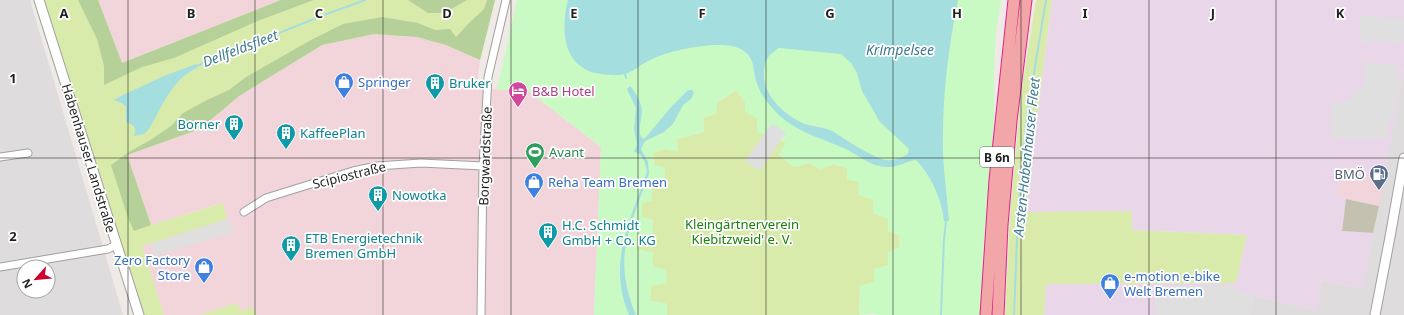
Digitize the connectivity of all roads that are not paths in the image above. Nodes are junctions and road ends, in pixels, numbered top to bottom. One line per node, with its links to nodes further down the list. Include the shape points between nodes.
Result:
1 (39, 0): 10 (street, Habenhauser Landstraße)
2 (506, 0): 8 (street, Borgwardstraße, via 488,77)
3 (1014, 0): 14 (highway, B 6n, via 994,180)
4 (1026, 0): 15 (highway, B 6n, via 1002,224)
5 (28, 153): 6 (street)
6 (0, 157)
7 (1404, 158): 16 (street)
8 (483, 166): 9 (street, Scipiostraße, via 421,163 377,166 266,198); 13 (street, Borgwardstraße)
9 (244, 212)
10 (116, 245): 11 (street, via 108,249); 12 (street, Habenhauser Landstraße)
11 (0, 267)
12 (139, 315)
13 (481, 315)
14 (986, 315)
15 (998, 315)
16 (1375, 315)

